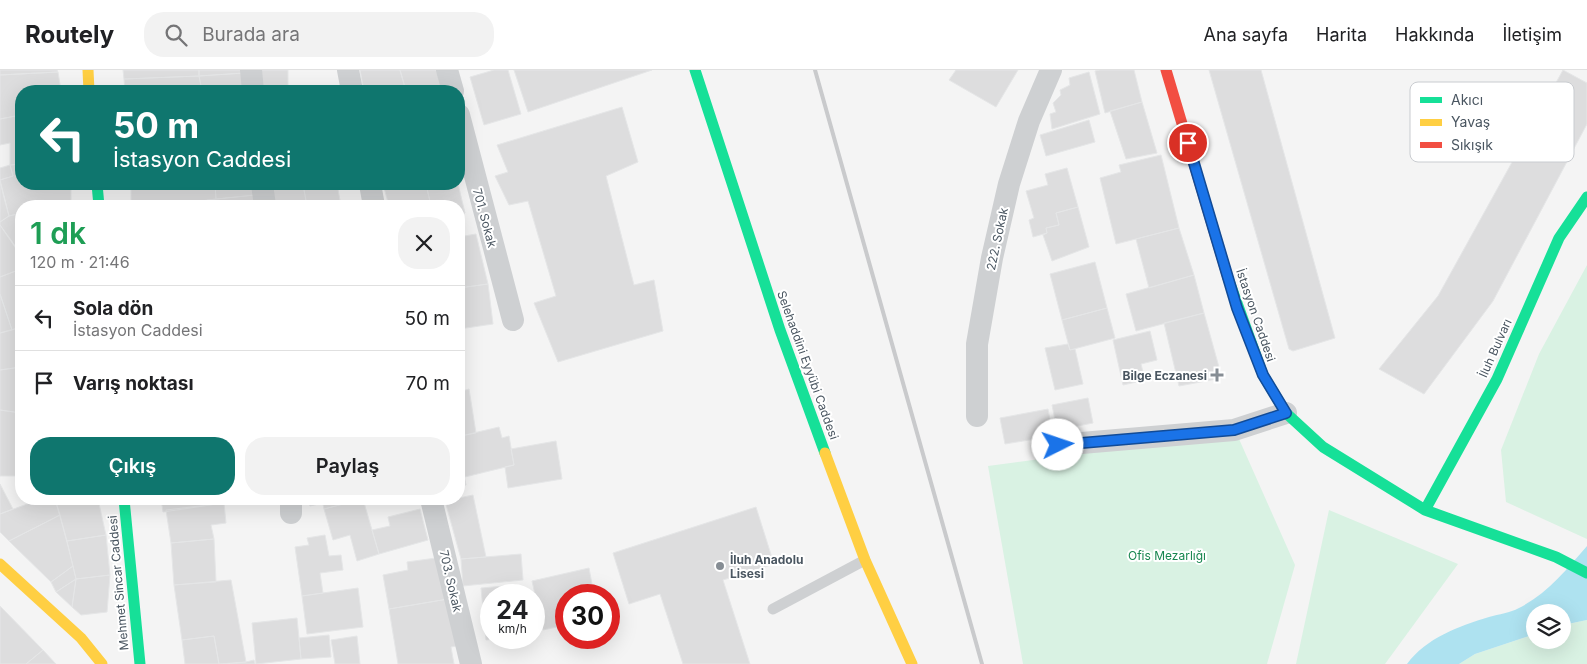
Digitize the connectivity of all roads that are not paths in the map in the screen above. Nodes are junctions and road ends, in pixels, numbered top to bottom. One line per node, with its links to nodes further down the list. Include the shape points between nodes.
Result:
1 (88, 70): 8 (street)
2 (251, 70): 9 (street)
3 (348, 70): 10 (street)
4 (447, 70): 11 (street)
5 (695, 70): 21 (street, Selehaddini Eyyübi Caddesi, via 780,330)
6 (1051, 70): 16 (street, 222. Sokak, via 1029,121 1009,184 992,258 977,344)
7 (1166, 70): 15 (street, İstasyon Caddesi, via 1237,308 1263,375)
8 (89, 85)
9 (252, 85)
10 (351, 85)
11 (451, 85)
12 (465, 138): 14 (street, 701. Sokak)
13 (1587, 197): 20 (street, İluh Bulvarı, via 1559,238 1497,379)
14 (513, 320)
15 (1286, 413): 17 (street, via 1234,430); 20 (street, İstasyon Caddesi, via 1323,447)
16 (977, 416)
17 (1058, 445)
18 (125, 505): 26 (street, Mehmet Sincar Caddesi)
19 (432, 505): 27 (street, 703. Sokak)
20 (1425, 510): 23 (street, İstasyon Caddesi, via 1556,557)
21 (865, 560): 24 (lane); 28 (street, Selehaddini Eyyübi Caddesi)
22 (0, 564): 25 (street, via 82,638)
23 (1587, 573)
24 (772, 609)
25 (102, 664)
26 (140, 664)
27 (471, 664)
28 (912, 664)

